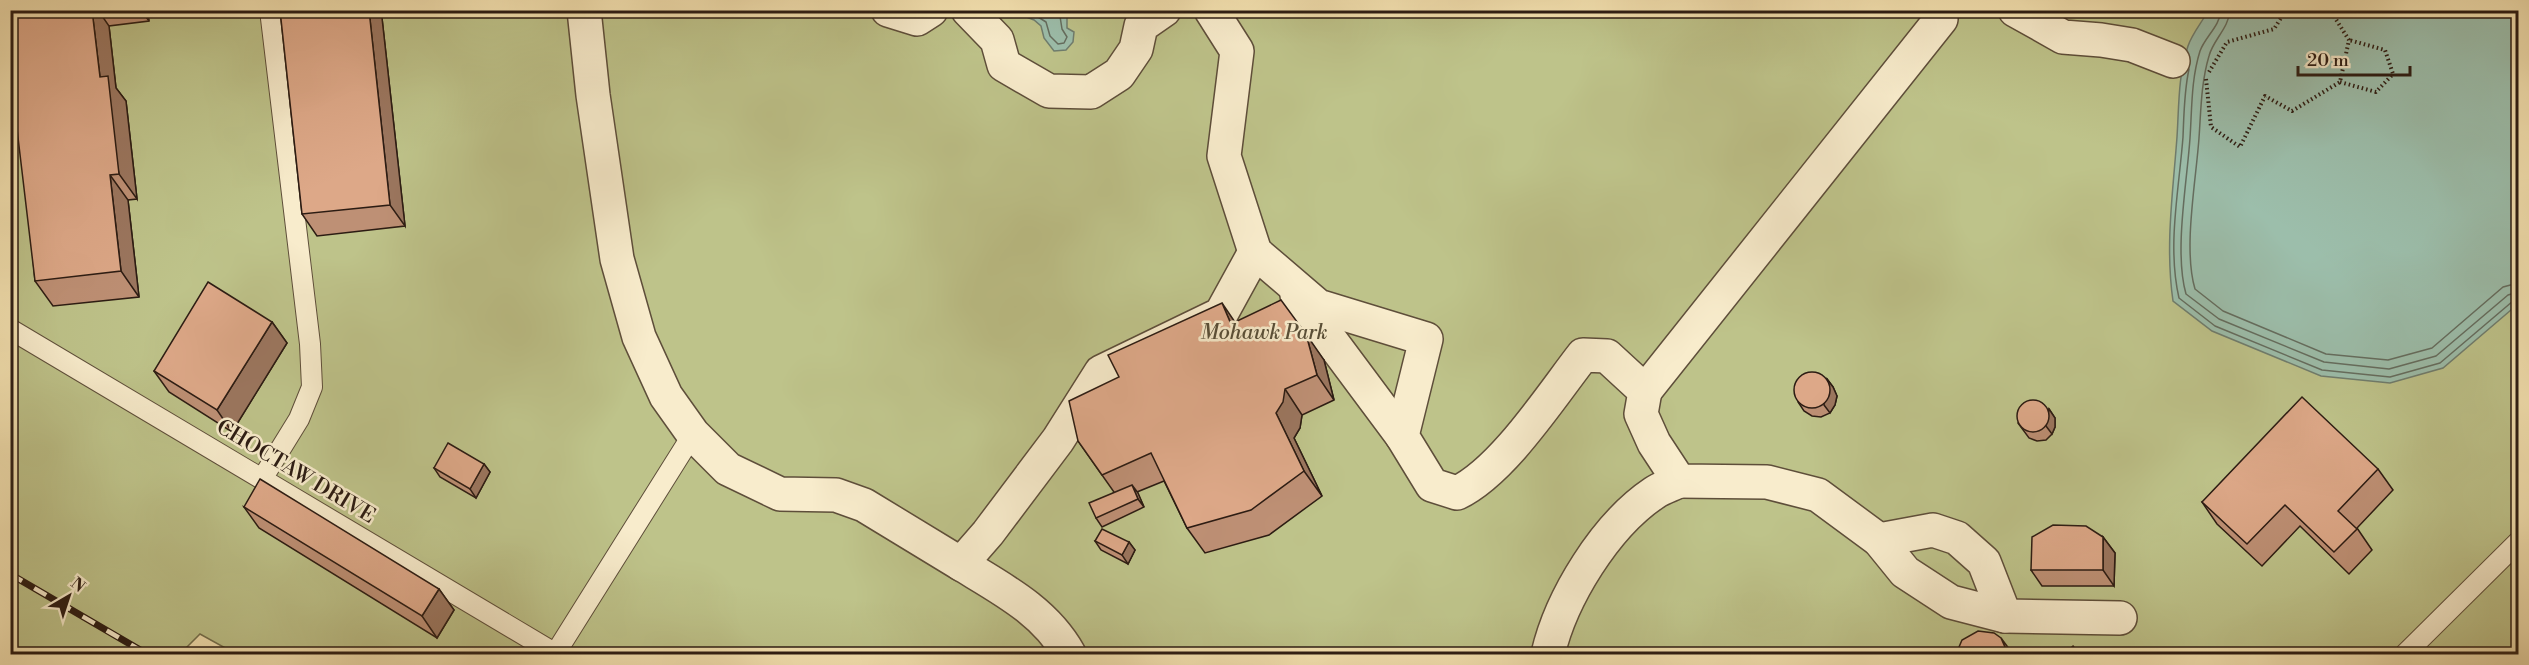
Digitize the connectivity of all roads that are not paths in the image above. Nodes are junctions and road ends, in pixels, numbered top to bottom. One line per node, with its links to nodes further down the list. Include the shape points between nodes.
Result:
1 (270, 10): 17 (lane, via 312,387 299,419)
2 (584, 10): 15 (street, via 617,259 639,337 666,396)
3 (888, 10): 4 (street, via 917,19)
4 (931, 10)
5 (968, 10): 6 (street, via 997,40 1004,65 1049,91 1090,92 1119,74 1136,49 1141,26)
6 (1164, 10)
7 (1211, 10): 11 (street, via 1237,51 1224,156)
8 (2014, 10): 10 (street, via 2063,37 2132,45)
9 (1943, 13): 14 (street)
10 (2173, 62)
11 (1255, 252): 12 (street); 21 (street, via 1221,314 1101,372 1058,440)
12 (1283, 275): 16 (street); 16 (street, via 1318,306 1426,339)
13 (10, 329): 17 (lane, CHOCTAW DRIVE)
14 (1645, 391): 16 (street, via 1607,357 1583,355 1505,454 1474,484 1457,493 1432,485); 18 (street, via 1641,414)
15 (693, 434): 21 (street, via 728,469 780,494 836,495 864,505); 24 (lane)
16 (1402, 436)
17 (262, 479): 24 (lane, CHOCTAW DRIVE)
18 (1679, 481): 19 (street, via 1767,482 1818,495); 26 (street, via 1655,492 1636,507 1605,541 1567,599)
19 (1879, 540): 22 (street, via 1905,572 1951,602); 22 (street, via 1933,530 1957,538 1984,562)
20 (2518, 542): 27 (lane)
21 (962, 564): 25 (street, via 1024,603 1059,636)
22 (2005, 616): 23 (street)
23 (2120, 618)
24 (556, 654)
25 (1069, 654)
26 (1548, 654)
27 (2405, 654)

